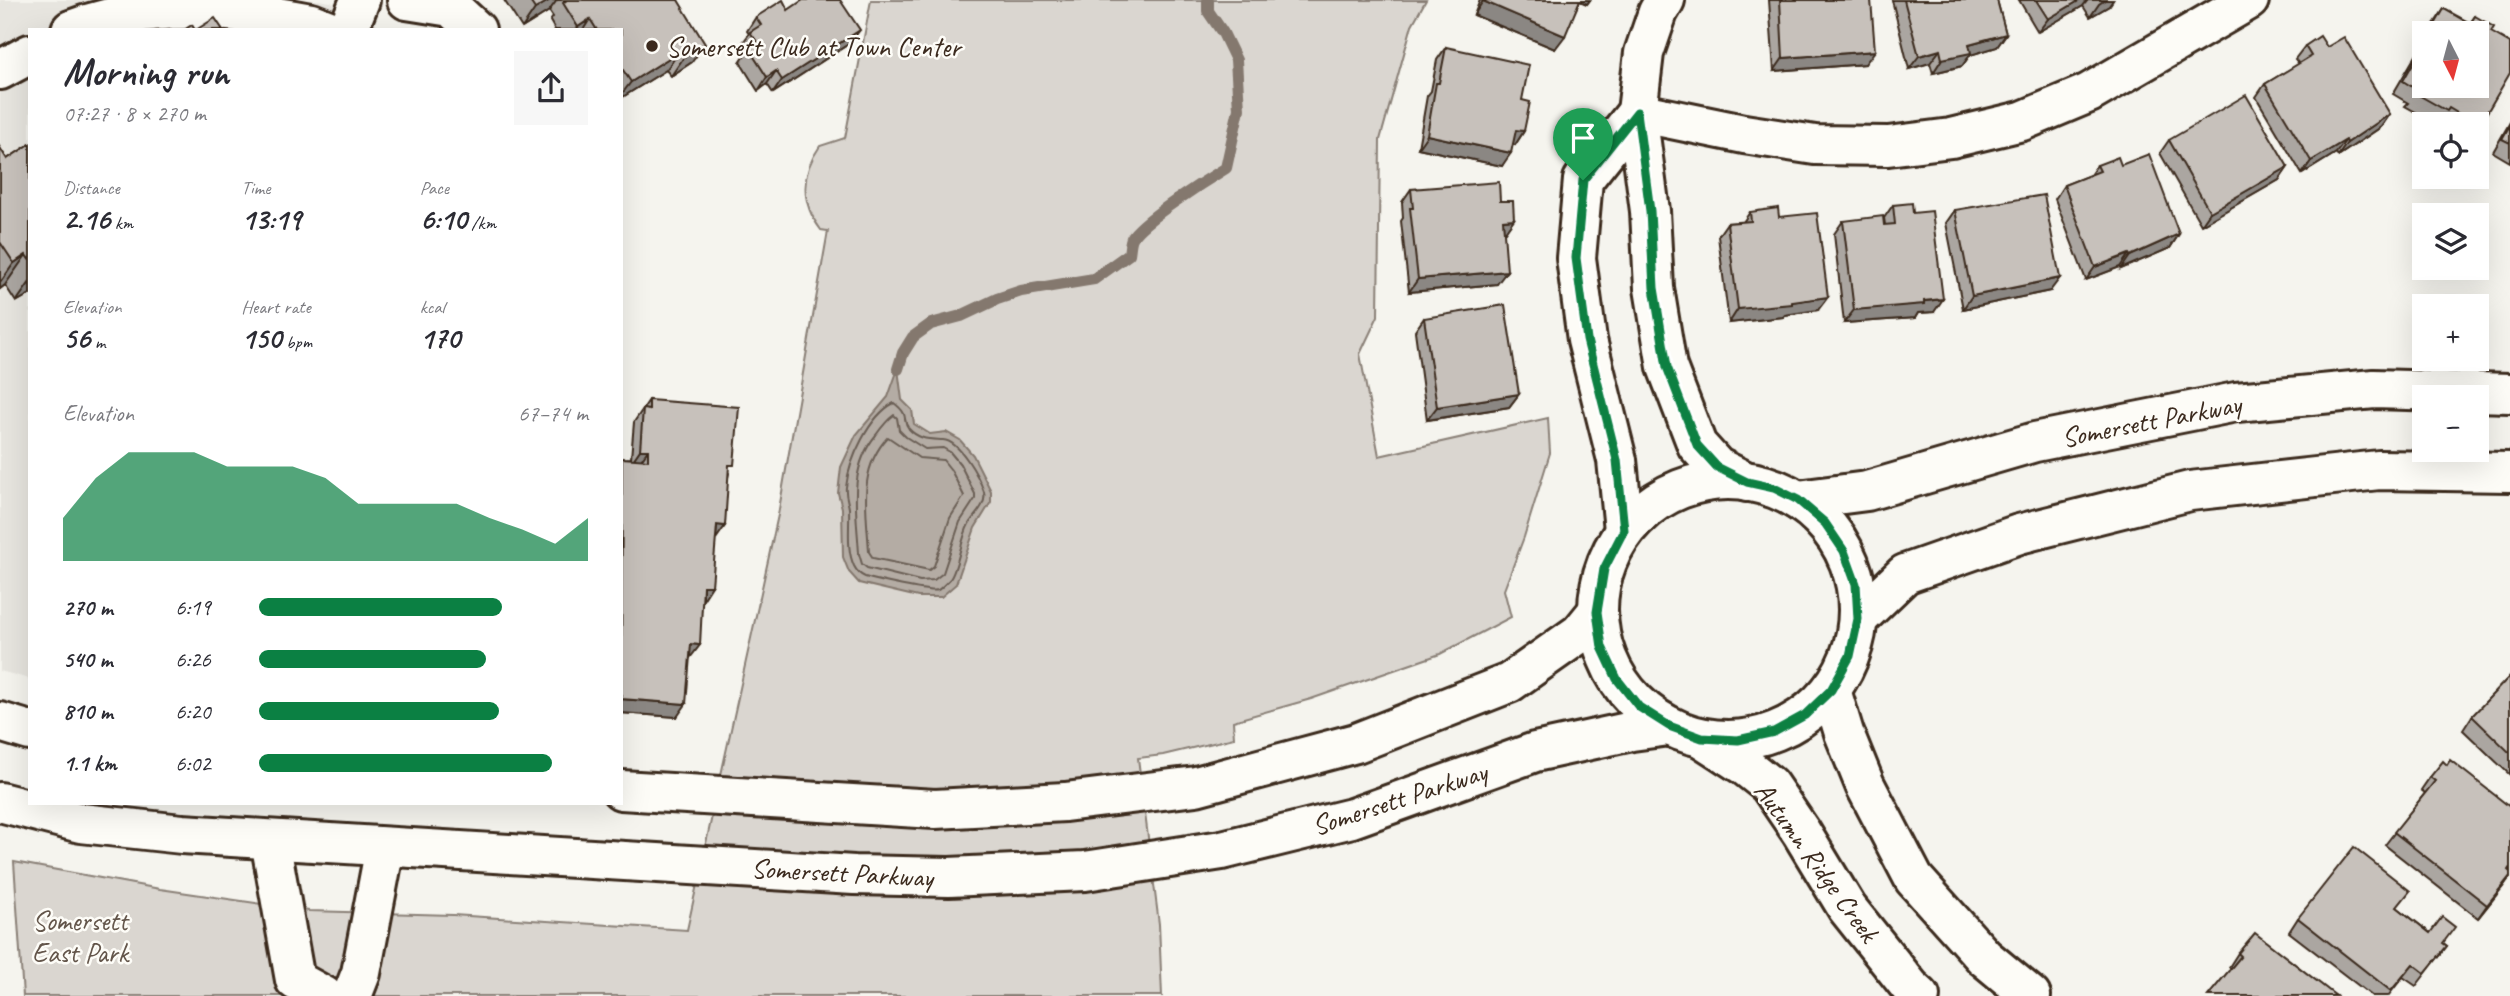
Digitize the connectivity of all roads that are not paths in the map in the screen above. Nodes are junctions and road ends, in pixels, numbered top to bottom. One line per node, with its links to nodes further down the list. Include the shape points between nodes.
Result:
1 (360, 0): 7 (main road)
2 (407, 0): 8 (main road, via 451,7)
3 (1665, 0): 11 (main road, via 1644,53)
4 (2249, 0): 11 (main road, via 2089,93 2022,121 1951,138 1888,146 1815,145)
5 (74, 28): 6 (main road, via 120,6 187,1)
6 (324, 28)
7 (349, 28)
8 (474, 28)
9 (28, 55): 10 (main road)
10 (0, 70)
11 (1637, 112): 14 (main road, via 1654,288 1667,367 1697,445 1717,467); 16 (main road, via 1583,180 1576,258 1587,340 1617,460)
12 (2510, 393): 15 (main road, Somersett Parkway, via 2374,389 2235,402 2035,442 1867,491)
13 (2510, 471): 18 (main road, via 2379,470 2190,491 2019,534 1905,574)
14 (1747, 482): 15 (main road); 16 (main road, via 1713,481 1679,489 1649,506)
15 (1798, 500): 18 (main road, Somersett Parkway, via 1825,523 1844,551 1856,584)
16 (1624, 530): 17 (main road, Autumn Ridge Creek, via 1604,569)
17 (1597, 612): 22 (main road, Autumn Ridge Creek, via 1602,647 1617,679 1639,707); 23 (main road, via 1580,633 1509,683 1356,743 1196,786 1065,802 935,809)
18 (1858, 619): 19 (main road, Somersett Parkway, via 1850,656)
19 (1831, 690): 22 (main road, Somersett Parkway, via 1805,715 1774,732 1738,740); 30 (main road, via 1865,785 1914,879 1984,957)
20 (0, 722): 21 (main road)
21 (28, 730)
22 (1685, 732): 26 (main road, Somersett Parkway, via 1611,735 1535,752 1339,821 1222,850 1085,871 949,877 854,875); 29 (main road, Autumn Ridge Creek, via 1769,785 1847,908)
23 (623, 790)
24 (0, 802): 25 (main road, Somersett Parkway, via 82,823)
25 (270, 840): 26 (main road, Somersett Parkway); 27 (main road, via 295,980)
26 (386, 847): 28 (main road, via 361,973)
27 (324, 996)
28 (352, 996)
29 (1920, 996)
30 (2031, 996)

